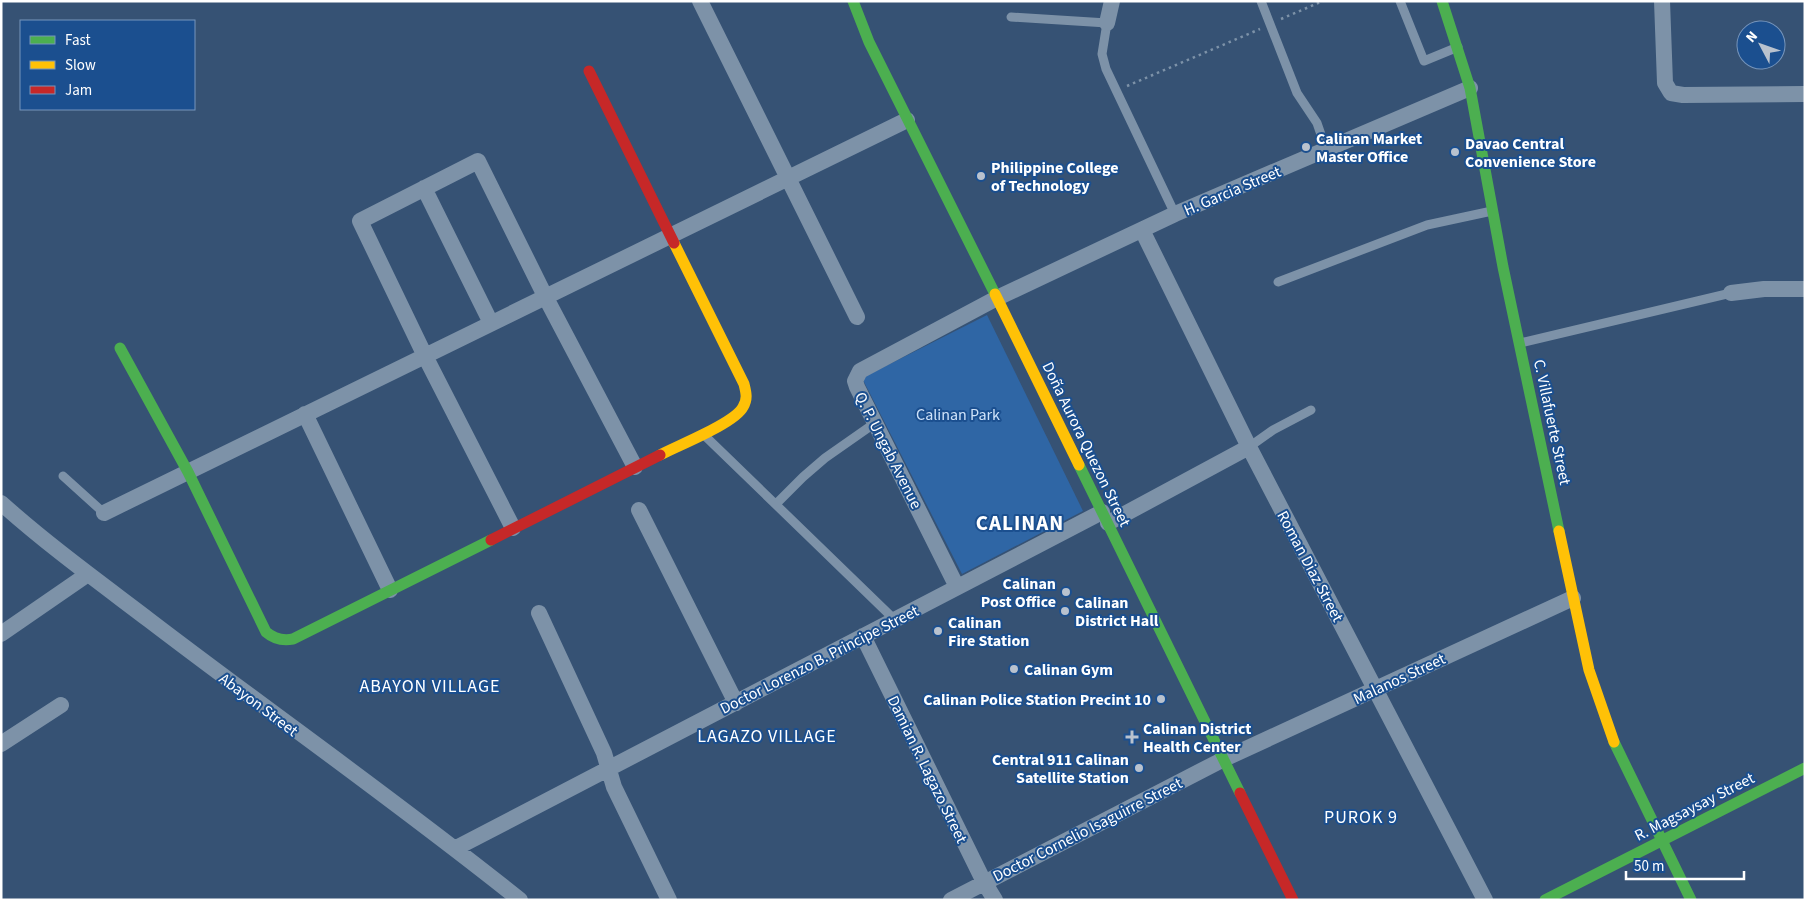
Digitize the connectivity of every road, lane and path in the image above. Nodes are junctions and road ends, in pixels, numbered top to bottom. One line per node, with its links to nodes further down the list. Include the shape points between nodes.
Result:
1 (700, 1): 19 (street)
2 (853, 1): 17 (street, Doña Aurora Quezon Street)
3 (1112, 1): 10 (street)
4 (1261, 1): 11 (lane)
5 (1324, 1): 11 (path)
6 (1400, 1): 12 (lane, via 1424,61)
7 (1442, 1): 12 (street, C. Villafuerte Street)
8 (1662, 1): 16 (street, via 1665,83 1671,92 1683,95)
9 (1011, 17): 10 (lane)
10 (1107, 23): 15 (lane, via 1102,54)
11 (1270, 24): 15 (path); 18 (lane, via 1297,93 1317,123)
12 (1458, 47): 14 (street, C. Villafuerte Street)
13 (589, 71): 24 (street)
14 (1470, 88): 18 (street, H. Garcia Street); 21 (street, C. Villafuerte Street)
15 (1115, 91): 22 (lane)
16 (1805, 94)
17 (907, 120): 19 (street); 29 (street, Doña Aurora Quezon Street)
18 (1326, 150): 22 (street, H. Garcia Street)
19 (788, 178): 24 (street); 30 (street)
20 (424, 188): 28 (street, via 478,161); 31 (street); 34 (street, via 360,221)
21 (1492, 211): 25 (lane, via 1427,225); 32 (street, C. Villafuerte Street)
22 (1175, 214): 23 (street, H. Garcia Street)
23 (1142, 230): 29 (street, H. Garcia Street); 39 (street, Roman Diaz Street)
24 (670, 235): 28 (street); 38 (street, via 747,394 746,402 734,417)
25 (1278, 282)
26 (1805, 289): 27 (street)
27 (1731, 293): 32 (lane)
28 (545, 296): 31 (street); 40 (street)
29 (997, 298): 37 (street, Q. P. Ungab Avenue, via 860,371 855,381); 47 (street, Doña Aurora Quezon Street)
30 (857, 317)
31 (491, 323): 34 (street)
32 (1519, 343): 52 (street, C. Villafuerte Street)
33 (120, 348): 41 (street)
34 (425, 356): 36 (street); 48 (street)
35 (1311, 410): 39 (lane)
36 (305, 414): 41 (street); 51 (street)
37 (875, 423): 44 (lane, via 825,458); 50 (street, Q. P. Ungab Avenue)
38 (702, 433): 40 (street); 44 (lane)
39 (1249, 447): 47 (street, Doctor Lorenzo B. Principe Street); 57 (street, Roman Diaz Street)
40 (634, 467): 48 (street)
41 (188, 472): 46 (street); 51 (street, via 271,637 293,639)
42 (63, 476): 46 (lane)
43 (1, 503): 49 (street, Abayon Street)
44 (776, 504): 54 (lane)
45 (639, 510): 58 (street)
46 (104, 513)
47 (1105, 517): 50 (street, Doctor Lorenzo B. Principe Street); 61 (street, Doña Aurora Quezon Street)
48 (513, 528): 51 (street)
49 (88, 574): 55 (street); 65 (street, Abayon Street, via 244,694)
50 (957, 587): 54 (street, Doctor Lorenzo B. Principe Street)
51 (390, 590)
52 (1573, 598): 57 (street, Malanos Street); 64 (street, C. Villafuerte Street, via 1603,716)
53 (539, 613): 63 (street)
54 (895, 620): 56 (street, Doctor Lorenzo B. Principe Street)
55 (1, 634)
56 (863, 636): 58 (street, Doctor Lorenzo B. Principe Street); 66 (street, Damian R. Lagazo Street)
57 (1375, 688): 61 (street, Malanos Street); 72 (street, Roman Diaz Street)
58 (736, 703): 63 (street, Doctor Lorenzo B. Principe Street)
59 (61, 705): 60 (street)
60 (1, 744)
61 (1224, 758): 66 (street, Doctor Cornelio Isaguirre Street); 71 (street, Doña Aurora Quezon Street)
62 (1805, 768): 64 (street, R. Magsaysay Street)
63 (609, 769): 65 (street, Doctor Lorenzo B. Principe Street); 68 (street, via 614,787)
64 (1662, 840): 73 (street, R. Magsaysay Street); 74 (street, C. Villafuerte Street)
65 (456, 848): 67 (street, Abayon Street)
66 (984, 882): 69 (street, Doctor Cornelio Isaguirre Street); 70 (street, Damian R. Lagazo Street)
67 (520, 900)
68 (670, 900)
69 (951, 900)
70 (995, 900)
71 (1294, 900)
72 (1485, 900)
73 (1545, 900)
74 (1691, 900)

